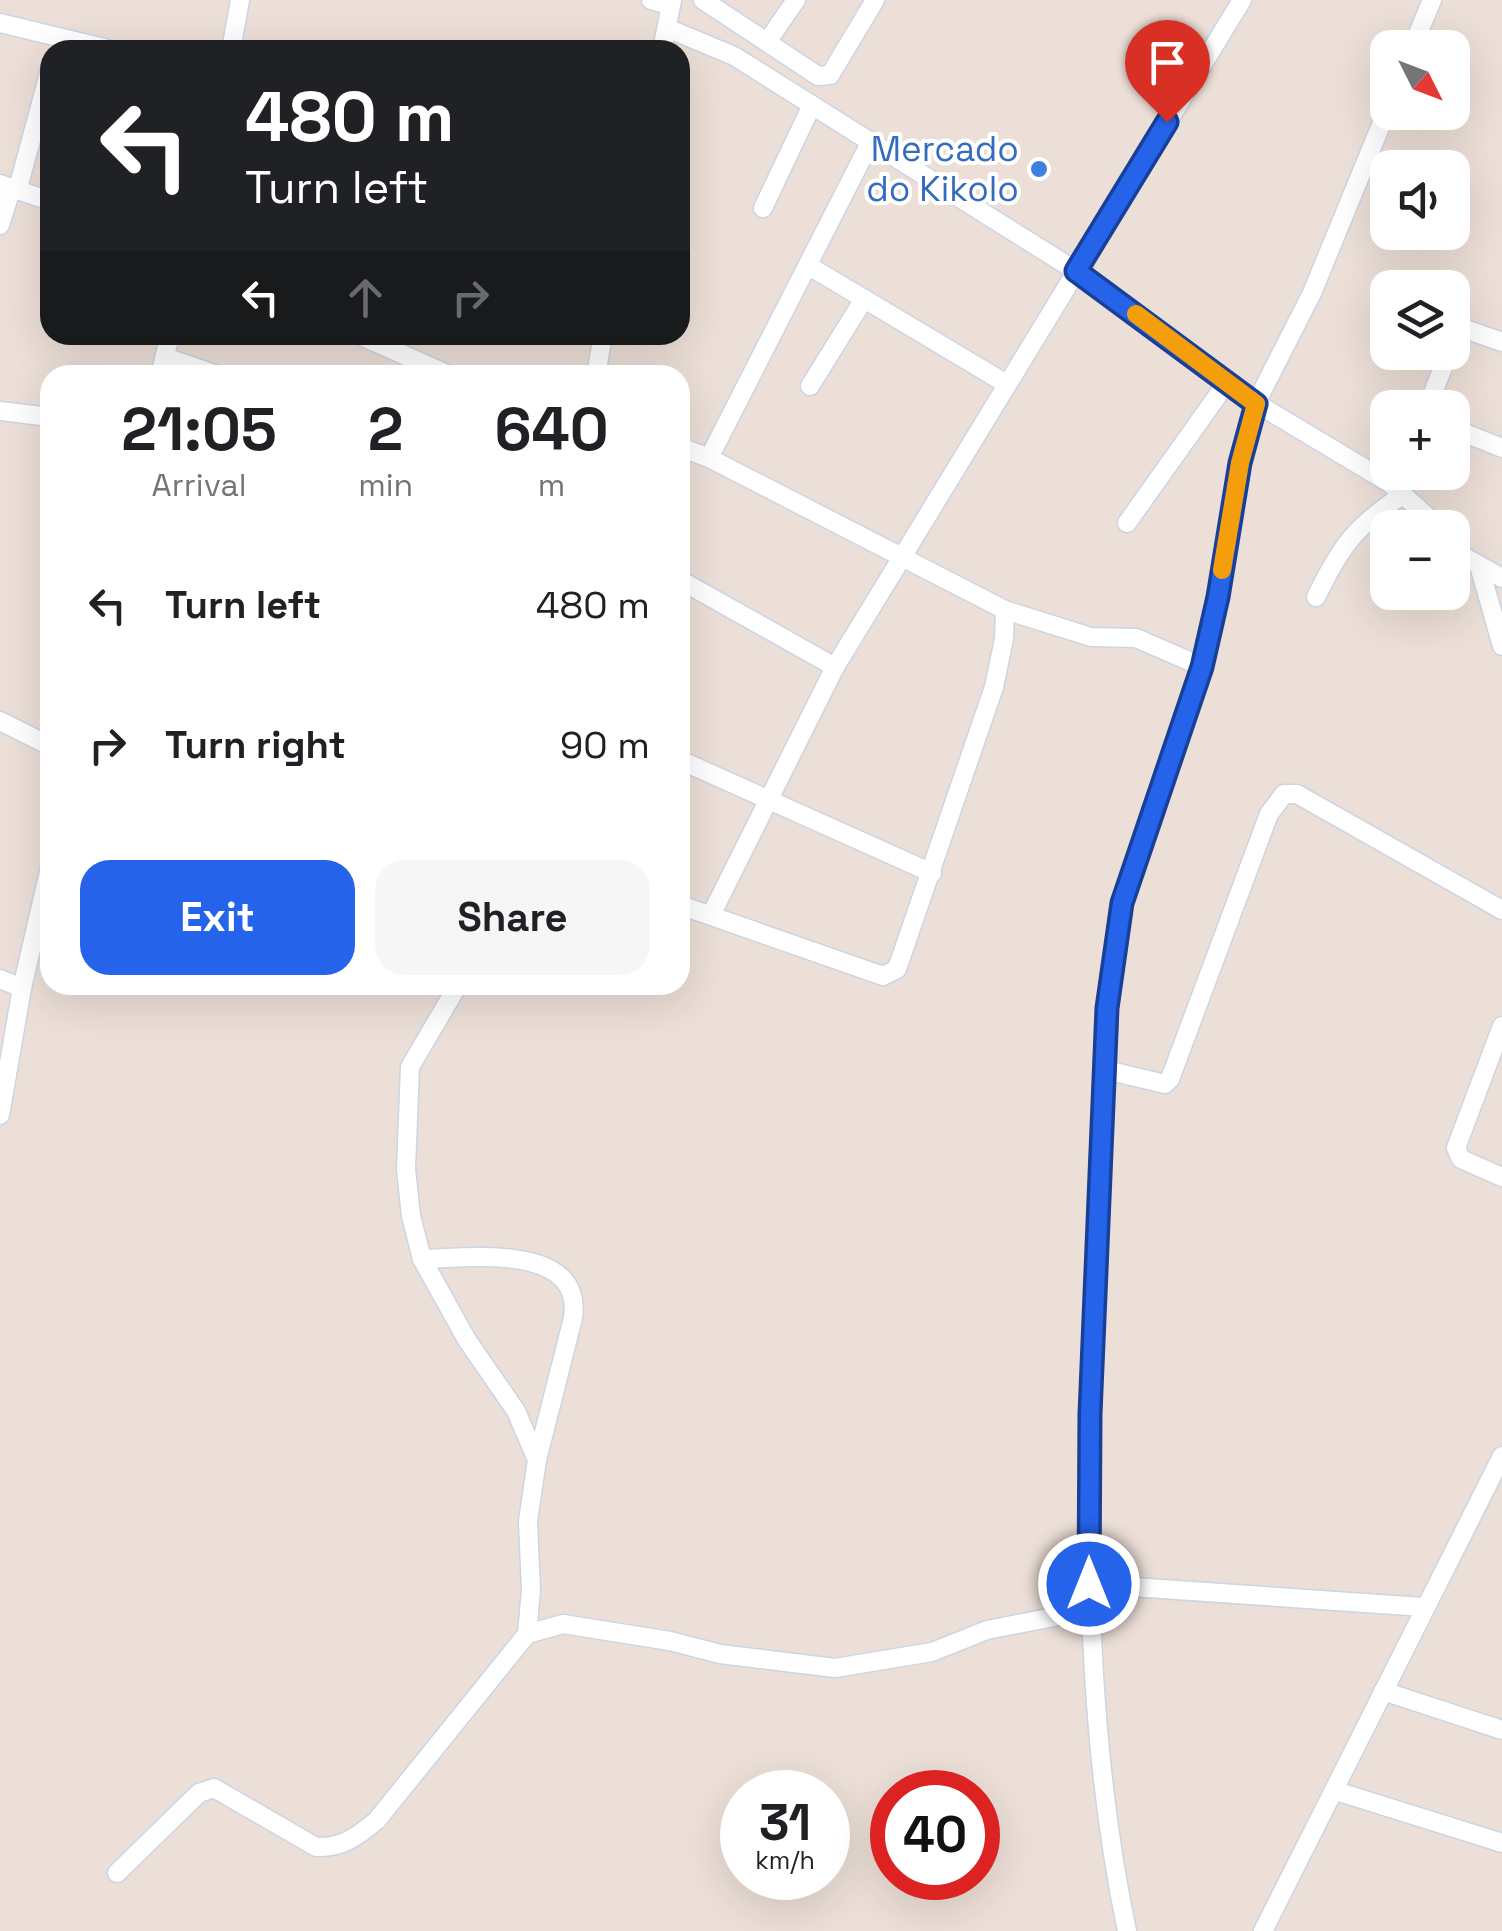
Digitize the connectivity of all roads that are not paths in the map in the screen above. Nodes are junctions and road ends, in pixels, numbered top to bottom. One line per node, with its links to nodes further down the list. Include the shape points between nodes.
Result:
1 (240, 0): 13 (street)
2 (651, 0): 8 (street)
3 (703, 0): 15 (street)
4 (796, 0): 15 (street)
5 (875, 0): 15 (street, via 830,75 809,71)
6 (1242, 0): 25 (street)
7 (1432, 0): 11 (street)
8 (672, 3): 10 (street)
9 (0, 23): 12 (street)
10 (667, 28): 14 (street); 17 (street, via 734,56)
11 (1420, 30)
12 (48, 40)
13 (233, 40)
14 (664, 40)
15 (768, 42)
16 (40, 99): 20 (street)
17 (812, 105): 19 (street); 22 (street)
18 (1379, 130): 34 (street, via 1312,293)
19 (872, 142): 24 (street); 25 (street)
20 (10, 186): 21 (street); 23 (street)
21 (40, 197)
22 (762, 208)
23 (0, 225)
24 (809, 266): 26 (street); 40 (street)
25 (1076, 271): 31 (street); 32 (street)
26 (864, 299): 32 (street); 33 (street)
27 (1470, 331): 28 (street)
28 (1502, 342)
29 (381, 345): 30 (street)
30 (426, 365)
31 (1228, 381): 34 (street); 45 (street)
32 (1006, 383): 46 (street)
33 (810, 386)
34 (1256, 404): 41 (street); 55 (street)
35 (0, 411): 36 (street)
36 (40, 416)
37 (1470, 435): 38 (street)
38 (1502, 448)
39 (690, 451): 40 (street)
40 (709, 458): 46 (street)
41 (1370, 468)
42 (1391, 490): 51 (street, via 1339,549)
43 (1404, 490): 44 (street)
44 (1423, 510)
45 (1128, 523)
46 (900, 558): 52 (street); 54 (street)
47 (1470, 562): 48 (street)
48 (1480, 569): 49 (street); 53 (street)
49 (1502, 578)
50 (690, 586): 54 (street)
51 (1316, 597)
52 (1005, 610): 55 (street, via 1091,636 1136,638); 60 (street, via 994,687)
53 (1502, 646)
54 (835, 667): 59 (street)
55 (1202, 667): 69 (street, via 1122,903)
56 (0, 721): 57 (street)
57 (40, 741)
58 (690, 764): 59 (street)
59 (767, 799): 60 (street); 64 (street)
60 (932, 872): 64 (street, via 903,960 882,976)
61 (690, 908): 64 (street)
62 (40, 910): 66 (street)
63 (1502, 910): 69 (street, via 1297,794 1284,794 1270,814 1170,1080 1155,1084)
64 (711, 915)
65 (0, 979): 66 (street)
66 (22, 988): 70 (street)
67 (452, 995): 72 (street, via 410,1067 406,1169)
68 (1502, 1026): 71 (street, via 1456,1148 1460,1159)
69 (1106, 1070): 75 (street)
70 (1, 1106)
71 (1502, 1177)
72 (422, 1260): 74 (street, via 516,1411); 74 (street, via 490,1254 538,1263 570,1289 573,1318)
73 (1502, 1456): 76 (street)
74 (537, 1460): 78 (street, via 528,1521)
75 (1089, 1584): 76 (street); 77 (street)
76 (1423, 1608): 79 (street)
77 (1089, 1610): 78 (street, via 987,1630 932,1652 834,1668 563,1624); 84 (street, via 1100,1778)
78 (527, 1634): 83 (street, via 378,1820 355,1839 316,1847 214,1788 199,1793)
79 (1383, 1691): 80 (street); 81 (street)
80 (1502, 1730)
81 (1336, 1791): 82 (street); 85 (street)
82 (1502, 1843)
83 (117, 1873)
84 (1127, 1931)
85 (1263, 1931)

